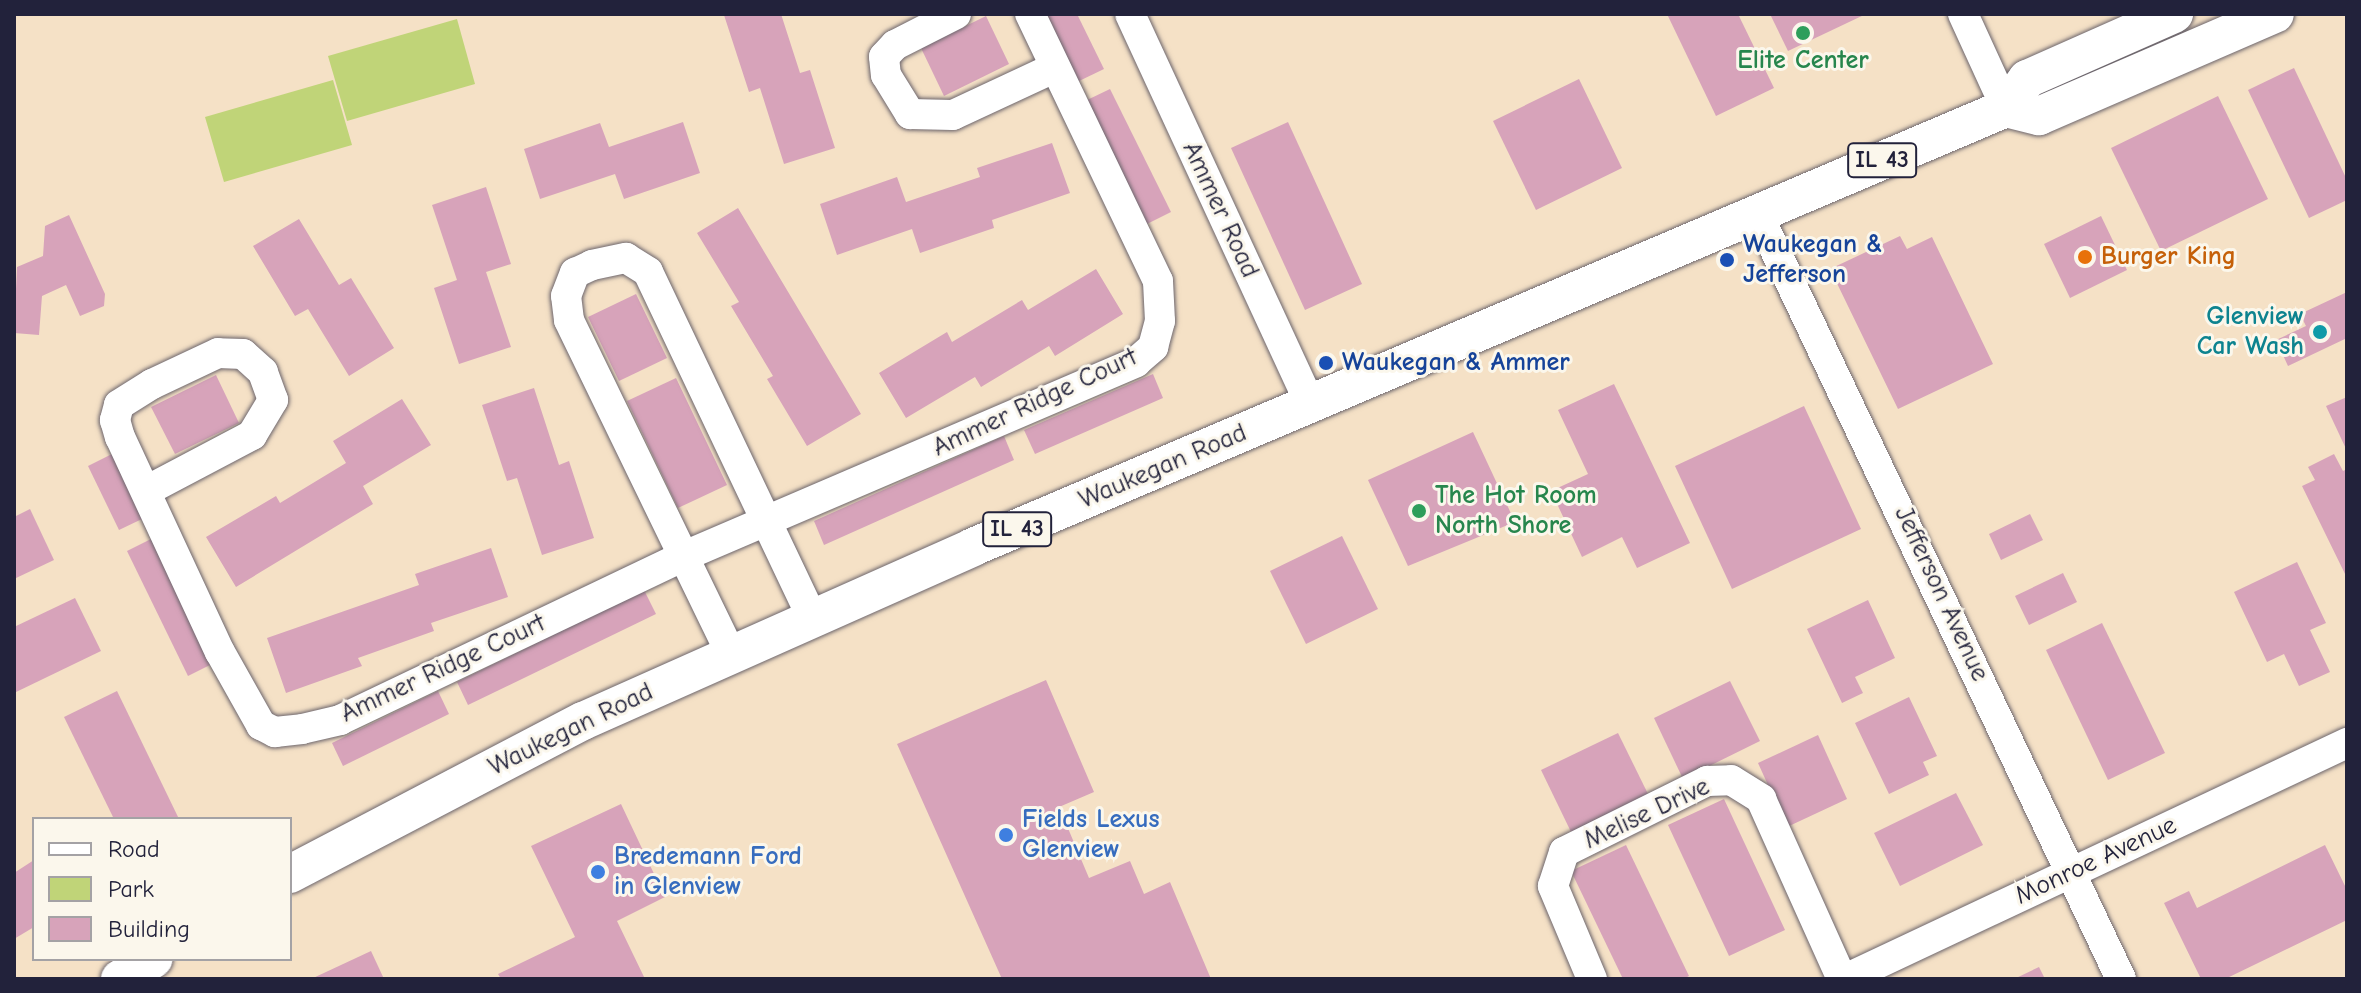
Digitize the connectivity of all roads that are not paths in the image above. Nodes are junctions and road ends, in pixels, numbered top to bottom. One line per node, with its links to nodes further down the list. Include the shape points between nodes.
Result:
1 (956, 14): 7 (street, via 895,45 884,57 886,75 910,114 953,115)
2 (1030, 14): 7 (street, Ammer Ridge Court)
3 (1130, 14): 10 (street, Ammer Road)
4 (1963, 14): 8 (street)
5 (2174, 14): 8 (main road, Waukegan Road / IL 43, via 2027,79)
6 (2275, 14): 8 (main road, via 2039,116)
7 (1054, 68): 12 (street, Ammer Ridge Court, via 1158,281 1160,321 1153,347 1136,362)
8 (2006, 108): 9 (main road, Waukegan Road / IL 43)
9 (1757, 212): 10 (main road, Waukegan Road / IL 43); 18 (street, Jefferson Avenue)
10 (1311, 405): 14 (main road, Waukegan Road / IL 43)
11 (146, 491): 11 (street, Ammer Ridge Court, via 120,437 119,405 218,353 243,354 263,372 273,400 252,435); 13 (street, Ammer Ridge Court, via 220,652 261,725 275,732 340,720)
12 (769, 521): 13 (street, Ammer Ridge Court); 13 (street, via 648,272 626,258 592,265 575,273 566,296 569,320); 14 (street)
13 (682, 557): 15 (street)
14 (812, 618): 15 (main road, Waukegan Road / IL 43)
15 (731, 654): 17 (main road, Waukegan Road / IL 43, via 583,721)
16 (2347, 743): 18 (street, Monroe Avenue)
17 (292, 873)
18 (2071, 873): 22 (street, Monroe Avenue); 23 (street, Jefferson Avenue)
19 (150, 961): 20 (main road)
20 (120, 979)
21 (1592, 979): 22 (street, Melise Drive, via 1553,886 1564,852 1707,781 1731,780 1761,799)
22 (1843, 979)
23 (2121, 979)

